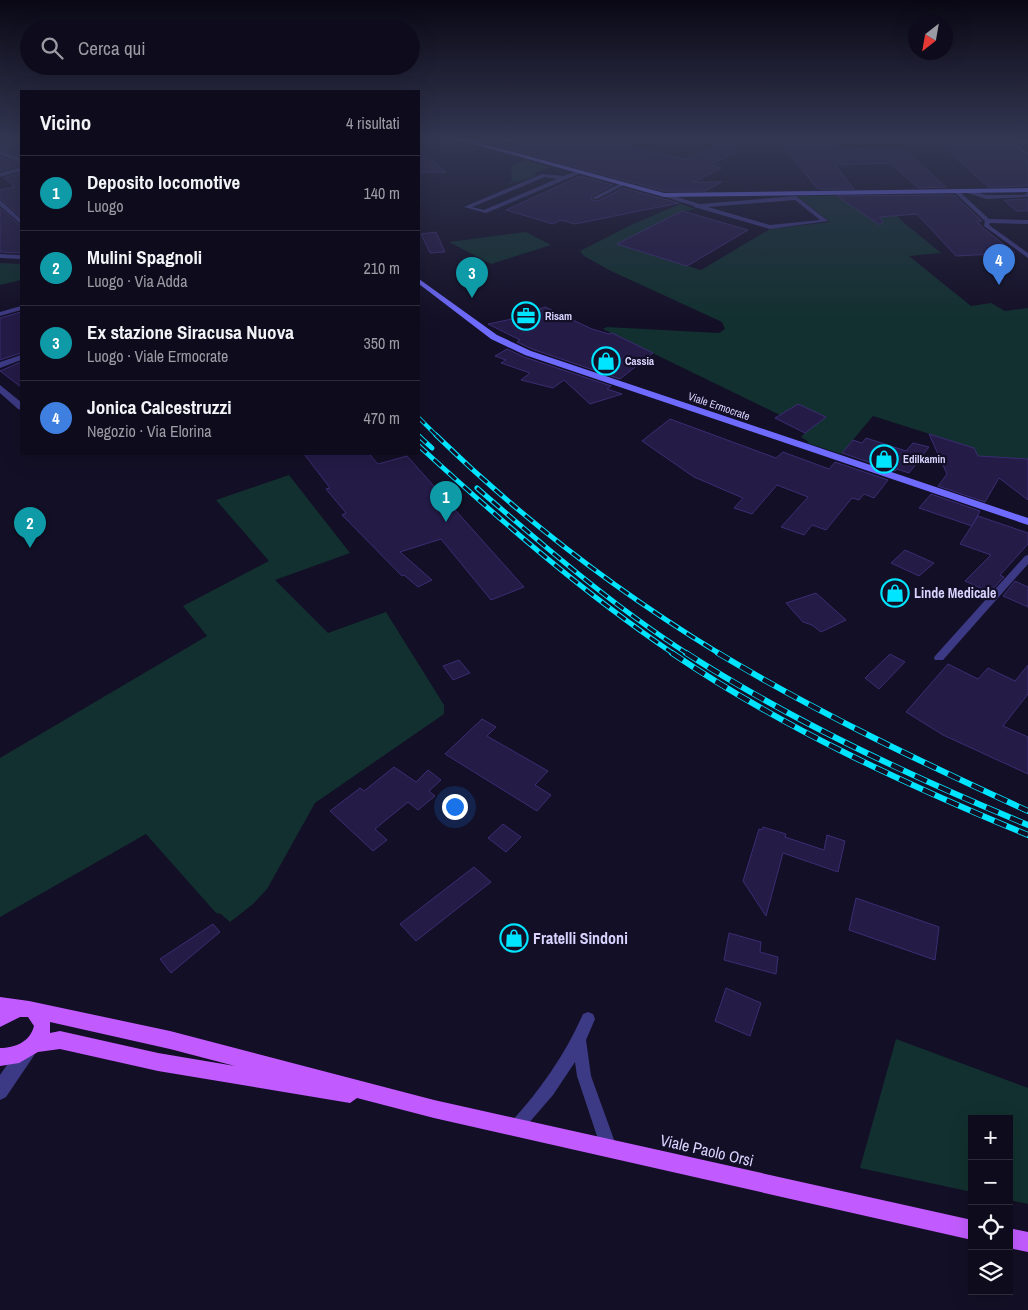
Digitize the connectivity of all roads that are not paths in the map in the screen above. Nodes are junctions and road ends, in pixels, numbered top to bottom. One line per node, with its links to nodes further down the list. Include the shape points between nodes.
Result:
1 (481, 201): 2 (lane, via 467,207 484,212)
2 (509, 201)
3 (682, 201): 8 (lane)
4 (722, 201): 8 (lane)
5 (800, 201): 8 (lane, via 825,222 770,227)
6 (967, 201): 12 (lane)
7 (0, 202): 9 (street)
8 (696, 206)
9 (9, 212): 10 (street); 11 (street)
10 (1, 214)
11 (20, 221)
12 (988, 221): 13 (lane); 16 (lane, via 986,224)
13 (1028, 222)
14 (0, 256): 15 (street)
15 (20, 256)
16 (1028, 256)
17 (420, 282): 24 (main road, Viale Ermocrate, via 509,346)
18 (20, 308): 19 (street)
19 (0, 314)
20 (20, 357): 21 (street)
21 (0, 365)
22 (1, 390): 23 (street)
23 (20, 406)
24 (1028, 522)
25 (1028, 558): 26 (lane)
26 (939, 658)
27 (0, 1005): 28 (main road)
28 (26, 1010): 29 (main road); 32 (main road, via 41,1017 42,1023 40,1036); 35 (main road, via 170,1040)
29 (0, 1019)
30 (588, 1019): 31 (lane)
31 (580, 1042): 36 (lane, via 542,1098); 37 (lane, via 584,1076)
32 (30, 1048): 33 (main road, via 15,1056); 34 (street); 35 (main road, via 60,1040 158,1062)
33 (0, 1057)
34 (0, 1091)
35 (434, 1108): 36 (main road, Viale Paolo Orsi)
36 (516, 1128): 37 (main road, Viale Paolo Orsi)
37 (609, 1148): 38 (main road, Viale Paolo Orsi)
38 (968, 1229)
39 (1013, 1239): 40 (main road)
40 (1028, 1242)

